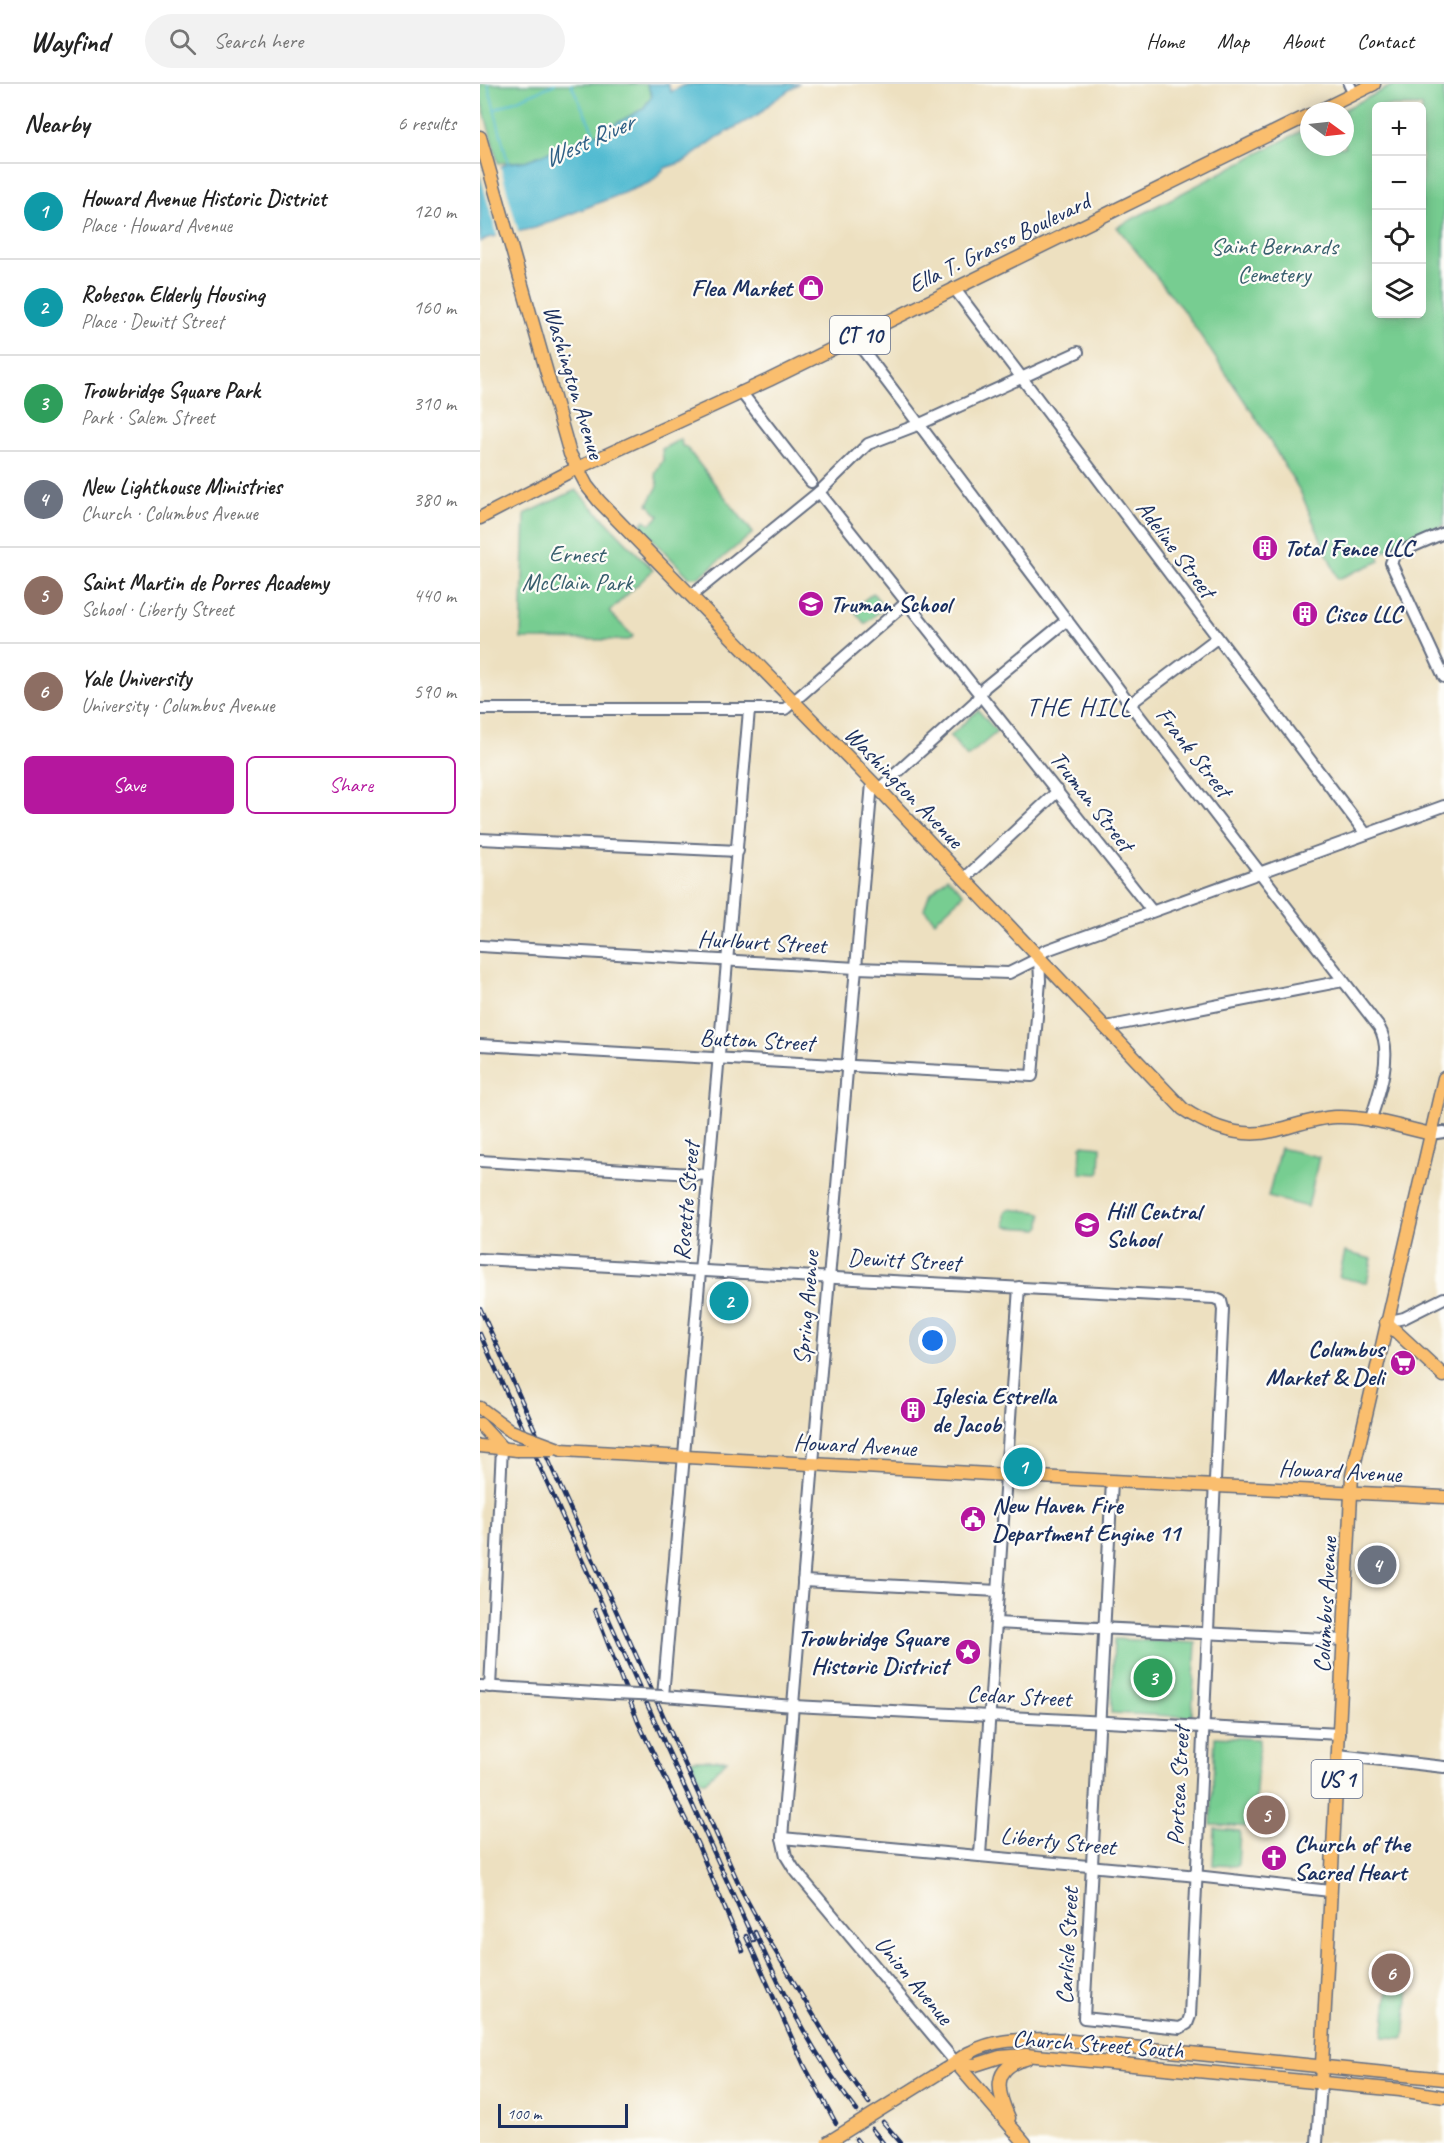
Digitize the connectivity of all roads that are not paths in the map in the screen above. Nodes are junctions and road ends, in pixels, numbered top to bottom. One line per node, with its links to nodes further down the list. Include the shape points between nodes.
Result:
1 (1374, 84): 2 (main road)
2 (1352, 89): 3 (main road)
3 (1332, 102)
4 (1300, 120): 6 (main road, Ella T. Grasso Boulevard / CT 10)
5 (480, 137): 12 (main road, Washington Avenue, via 566,443)
6 (954, 288): 7 (main road, Ella T. Grasso Boulevard / CT 10); 9 (street, Adeline Street)
7 (854, 338): 10 (main road, Ella T. Grasso Boulevard / CT 10); 11 (street, Frank Street)
8 (1078, 352): 9 (street)
9 (1021, 379): 11 (street); 20 (street, Adeline Street)
10 (741, 392): 12 (main road, Ella T. Grasso Boulevard / CT 10); 13 (street)
11 (920, 424): 14 (street, via 868,444); 19 (street, Frank Street)
12 (578, 468): 15 (main road, Ella T. Grasso Boulevard / CT 10); 17 (main road, Washington Avenue, via 599,501)
13 (811, 482)
14 (819, 492): 17 (street); 18 (street, Truman Street)
15 (480, 518)
16 (1444, 533): 21 (street, via 1395,554 1391,563)
17 (691, 596): 23 (main road, Washington Avenue)
18 (907, 602): 22 (street, Truman Street); 23 (street)
19 (1067, 620): 22 (street, via 985,687); 24 (street, Frank Street)
20 (1217, 638): 24 (street); 30 (street, Adeline Street)
21 (1444, 677)
22 (980, 696): 27 (street); 28 (street, Truman Street)
23 (794, 702): 26 (street, via 785,709); 27 (main road, Washington Avenue)
24 (1130, 704): 33 (street, Frank Street)
25 (480, 709): 26 (street)
26 (749, 710): 32 (street, Rosette Street)
27 (876, 786): 34 (main road, Washington Avenue); 39 (street, Spring Avenue)
28 (1058, 792): 34 (street); 35 (street, Truman Street)
29 (1444, 806): 30 (street, Hurlburt Street)
30 (1366, 834): 33 (street, Hurlburt Street)
31 (480, 839): 32 (street)
32 (738, 851): 38 (street, Rosette Street)
33 (1261, 873): 35 (street, Hurlburt Street); 40 (street, Frank Street)
34 (964, 879): 37 (main road, Washington Avenue)
35 (1152, 911): 37 (street, Hurlburt Street, via 1044,951)
36 (480, 946): 38 (street, Hurlburt Street)
37 (1039, 958): 39 (street, Hurlburt Street, via 1009,973); 41 (main road, Washington Avenue); 44 (street, Button Street, via 1032,1076)
38 (727, 961): 39 (street, Hurlburt Street); 43 (street, Rosette Street)
39 (855, 968): 44 (street, Spring Avenue)
40 (1343, 981): 41 (street); 46 (street, Frank Street, via 1381,1031 1386,1047)
41 (1106, 1027): 46 (main road, Washington Avenue, via 1183,1109 1220,1128 1243,1134 1326,1118)
42 (480, 1045): 43 (street, Button Street)
43 (719, 1059): 44 (street, Button Street); 50 (street, Rosette Street)
44 (848, 1066): 53 (street, Spring Avenue)
45 (1444, 1078): 48 (main road, Columbus Avenue / US 1)
46 (1370, 1121): 48 (main road, Washington Avenue)
47 (1444, 1132): 48 (street)
48 (1431, 1134): 57 (main road, Columbus Avenue / US 1)
49 (480, 1161): 50 (street)
50 (708, 1175): 52 (street, Rosette Street)
51 (480, 1259): 52 (street, Dewitt Street)
52 (701, 1270): 53 (street, Dewitt Street); 64 (street, Rosette Street)
53 (830, 1277): 54 (street, Dewitt Street); 65 (street, Spring Avenue)
54 (1019, 1287): 56 (street, Dewitt Street); 66 (street)
55 (1444, 1299): 57 (street)
56 (1218, 1300): 68 (street, Portsea Street, via 1223,1309)
57 (1386, 1322): 58 (main road); 69 (main road, Columbus Avenue / US 1)
58 (1444, 1376)
59 (480, 1408): 63 (main road, bridge, via 511,1431)
60 (480, 1424): 62 (main road)
61 (480, 1446): 62 (main road, Howard Avenue)
62 (502, 1448): 63 (main road, Howard Avenue, bridge); 77 (street)
63 (562, 1450): 64 (main road, Howard Avenue)
64 (684, 1457): 65 (main road, Howard Avenue); 78 (street, Rosette Street)
65 (813, 1463): 66 (main road, Howard Avenue); 71 (street, Spring Avenue)
66 (1006, 1475): 67 (main road, Howard Avenue); 72 (street)
67 (1112, 1481): 68 (main road, Howard Avenue); 74 (street, Carlisle Street)
68 (1214, 1486): 69 (main road, Howard Avenue); 75 (street, Portsea Street)
69 (1351, 1492): 70 (main road, Howard Avenue); 76 (main road, Columbus Avenue / US 1)
70 (1444, 1497)
71 (803, 1581): 72 (street); 79 (street, Spring Avenue)
72 (998, 1591): 73 (street)
73 (996, 1623): 74 (street); 80 (street)
74 (1105, 1629): 75 (street); 81 (street, Carlisle Street)
75 (1206, 1633): 76 (street); 82 (street, Portsea Street)
76 (1345, 1640): 83 (main road, Columbus Avenue / US 1)
77 (485, 1686): 78 (street, Cedar Street, bridge)
78 (663, 1695): 79 (street, Cedar Street)
79 (794, 1706): 80 (street, Cedar Street); 86 (street, Spring Avenue)
80 (990, 1716): 81 (street, Cedar Street); 87 (street)
81 (1100, 1722): 82 (street, Cedar Street); 88 (street, Carlisle Street)
82 (1202, 1727): 83 (street, Cedar Street); 89 (street, Portsea Street)
83 (1340, 1734): 84 (main road, Columbus Avenue / US 1)
84 (1338, 1755): 85 (street); 90 (main road, Columbus Avenue / US 1)
85 (1444, 1767)
86 (783, 1838): 87 (street, Liberty Street); 93 (street, Union Avenue, via 786,1856 794,1869)
87 (980, 1855): 88 (street, Liberty Street)
88 (1093, 1866): 89 (street, Liberty Street); 91 (street, Carlisle Street, via 1084,2018 1180,2028)
89 (1195, 1876): 90 (street, Liberty Street); 91 (street, Portsea Street)
90 (1330, 1891): 94 (main road, Columbus Avenue / US 1)
91 (1187, 2025)
92 (1039, 2057): 93 (main road, Church Street South, via 1019,2055 975,2064); 96 (main road, Church Street South); 98 (main road, via 1014,2063 1001,2078 1000,2096)
93 (956, 2063): 94 (main road, Church Street South, via 972,2051 1008,2040 1053,2040); 98 (main road, Union Avenue); 99 (main road, bridge)
94 (1322, 2066): 95 (main road, Church Street South); 96 (main road, Columbus Avenue / US 1)
95 (1444, 2079)
96 (1321, 2084): 97 (main road, Church Street South); 101 (street, Columbus Avenue)
97 (1444, 2097)
98 (1014, 2130): 100 (main road, Union Avenue)
99 (827, 2143)
100 (1025, 2143)
101 (1317, 2143)

